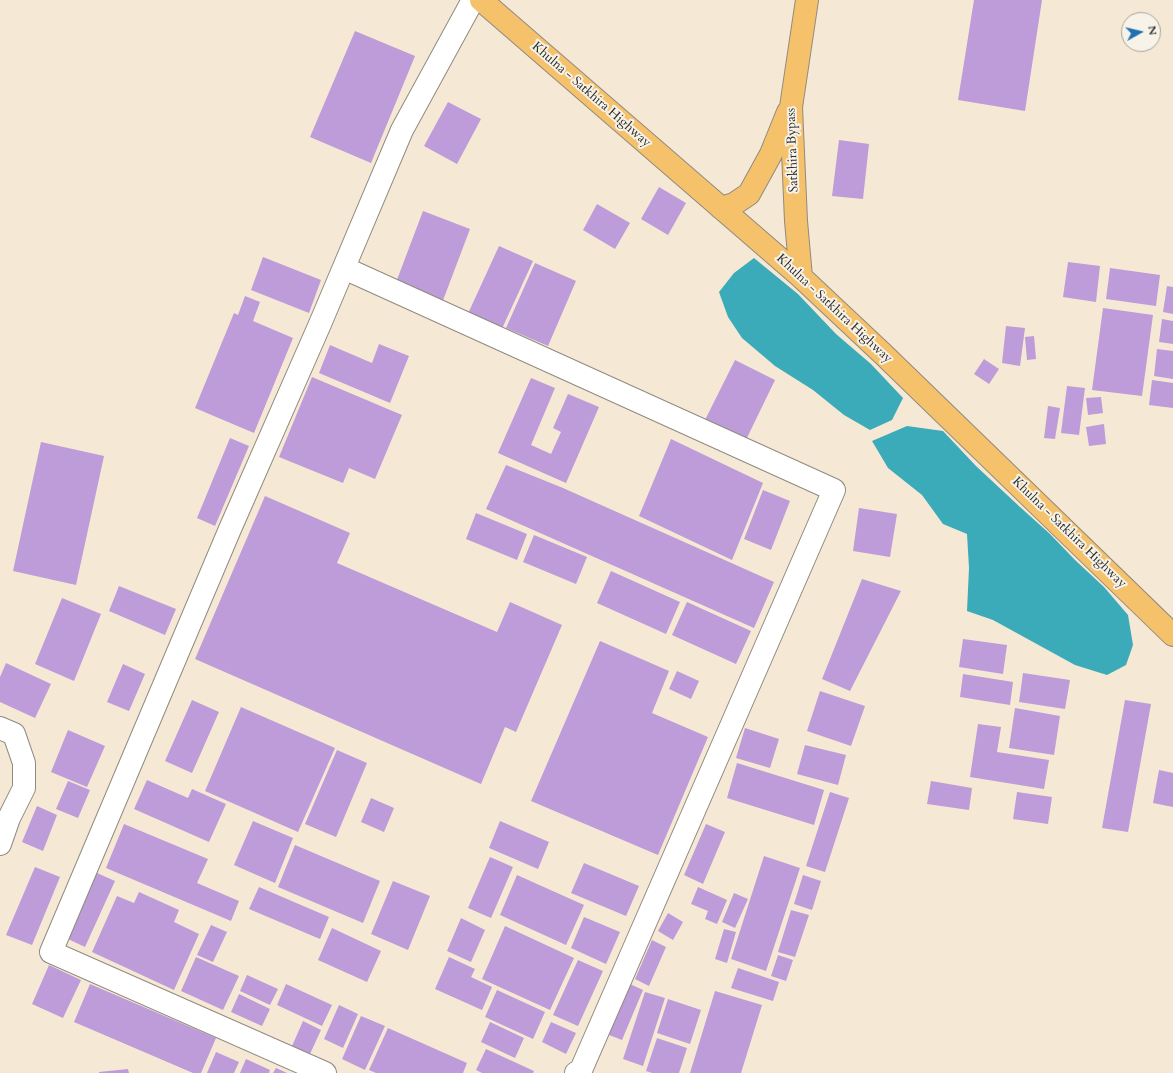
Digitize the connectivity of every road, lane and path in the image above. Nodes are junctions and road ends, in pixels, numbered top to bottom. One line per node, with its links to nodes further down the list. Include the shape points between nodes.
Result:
1 (473, 0): 6 (street, via 402,130)
2 (481, 0): 5 (highway, Khulna - Satkhira Highway)
3 (807, 0): 4 (highway, Satkhira Bypass)
4 (790, 107): 5 (highway, via 771,154 748,194 734,204); 7 (highway, Satkhira Bypass)
5 (721, 208): 7 (highway, Khulna - Satkhira Highway)
6 (344, 268): 11 (street, via 230,529 51,952); 12 (street, via 834,490 581,1070)
7 (801, 277): 8 (highway, Khulna - Satkhira Highway)
8 (1173, 635)
9 (0, 728): 10 (street, via 14,734 24,763 24,788)
10 (0, 844)
11 (325, 1073)
12 (576, 1073)

